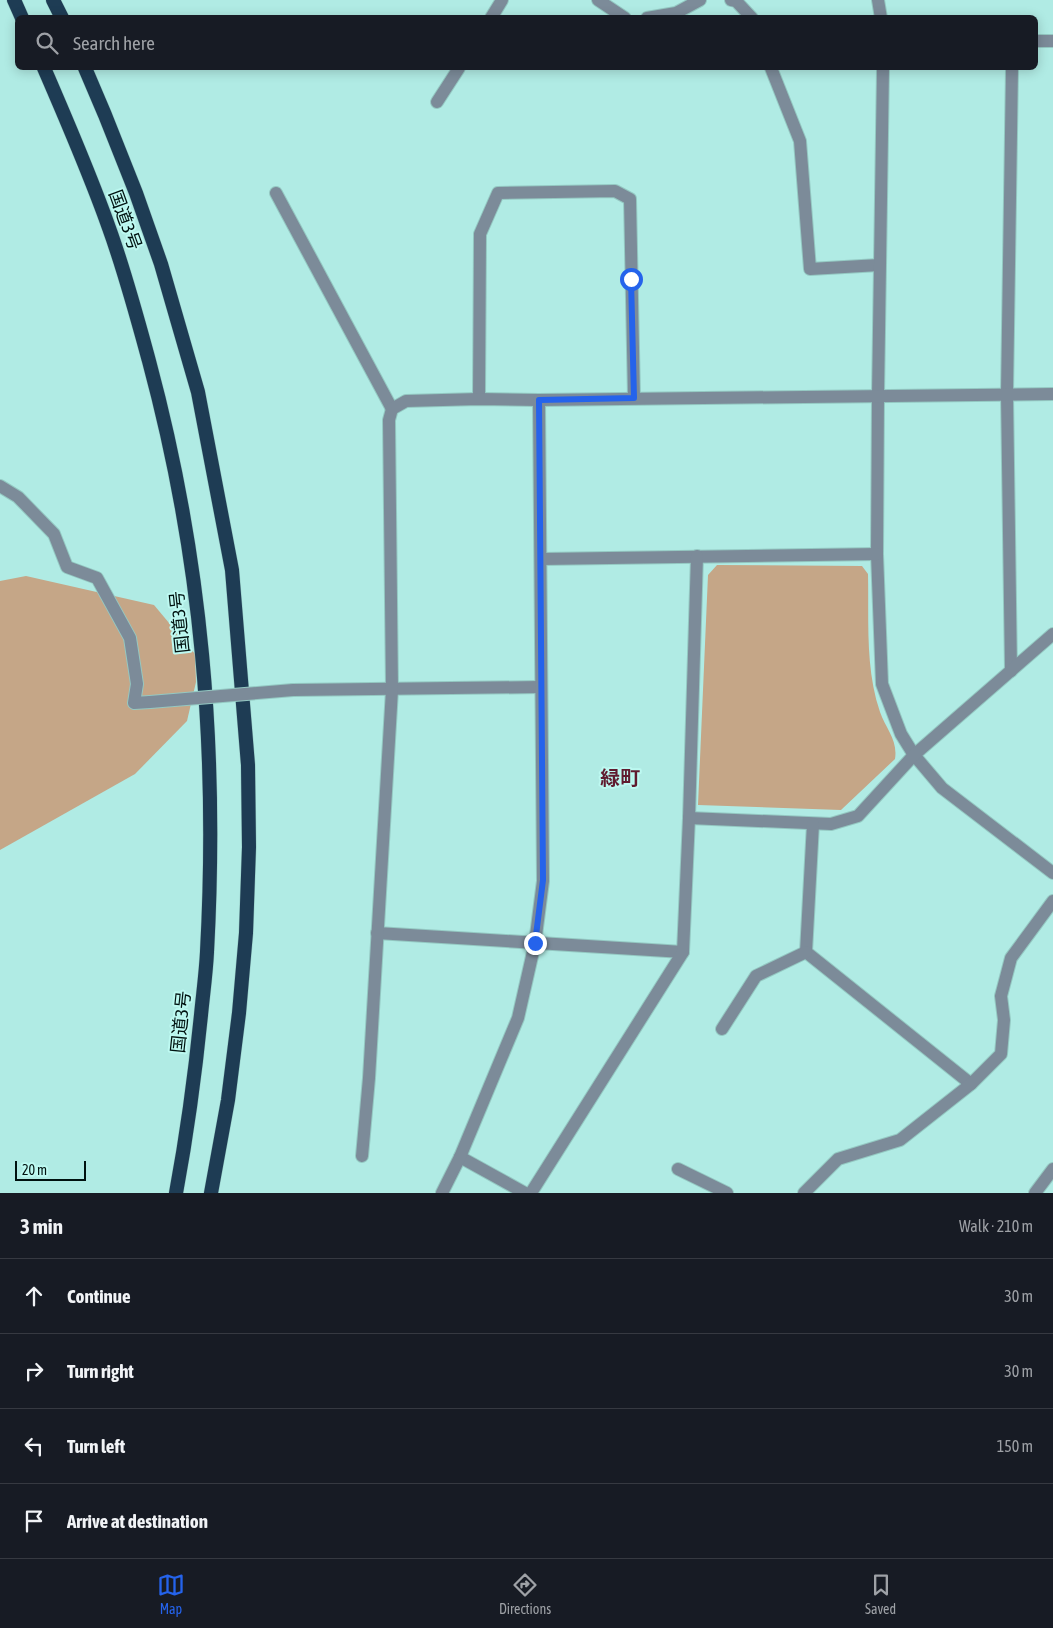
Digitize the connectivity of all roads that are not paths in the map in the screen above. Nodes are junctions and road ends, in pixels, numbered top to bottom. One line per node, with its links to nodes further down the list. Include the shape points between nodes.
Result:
1 (14, 0): 8 (highway)
2 (53, 0): 9 (highway)
3 (502, 0): 10 (street)
4 (598, 0): 11 (street)
5 (700, 0): 12 (street, via 676,13)
6 (731, 0): 13 (street)
7 (878, 0): 14 (street)
8 (21, 15)
9 (60, 15)
10 (493, 15)
11 (620, 15)
12 (664, 15)
13 (749, 15)
14 (880, 15)
15 (1038, 41): 16 (street)
16 (1053, 41)
17 (45, 70): 56 (highway, 国道3号, via 106,221 134,305 174,465 196,585 210,749 211,859 207,955 194,1082)
18 (86, 70): 57 (highway, 国道3号, via 106,115 161,264 198,392 232,570 248,765 247,905 239,1012)
19 (458, 70): 23 (street)
20 (772, 70): 25 (street, via 800,142 810,269)
21 (883, 70): 25 (street)
22 (1012, 70): 26 (street)
23 (438, 102)
24 (276, 193): 32 (street)
25 (879, 265): 28 (street)
26 (1007, 394): 27 (street); 28 (street); 38 (street)
27 (1053, 394)
28 (878, 396): 29 (street); 34 (street)
29 (634, 398): 30 (street, via 630,199 615,191 498,193 480,234); 31 (street)
30 (479, 399): 31 (street); 32 (street, via 406,401)
31 (539, 400): 36 (street)
32 (392, 409): 40 (street, via 389,420)
33 (0, 486): 40 (street, bridge, via 18,497 54,534 67,567 96,578 130,638 137,684 134,703 293,690)
34 (878, 554): 35 (street); 41 (street, via 882,684 901,734)
35 (697, 556): 36 (street); 42 (street)
36 (541, 559): 39 (street)
37 (1053, 634): 38 (street)
38 (1012, 671): 41 (street)
39 (540, 687): 40 (street); 47 (street, via 543,880)
40 (392, 690): 46 (street)
41 (914, 755): 43 (street, via 858,816 832,824); 44 (street, via 942,788)
42 (689, 818): 43 (street); 48 (street)
43 (813, 824): 49 (street)
44 (1053, 874)
45 (1053, 902): 51 (street, via 1011,958 1001,996 1004,1020 1001,1054)
46 (377, 932): 47 (street); 52 (street)
47 (535, 943): 48 (street); 53 (street, via 518,1018)
48 (683, 952): 60 (street)
49 (806, 952): 50 (street, via 756,976); 51 (street)
50 (722, 1029)
51 (971, 1084): 62 (street, via 900,1140 838,1159)
52 (362, 1156)
53 (460, 1157): 58 (street); 59 (street)
54 (678, 1169): 61 (street)
55 (1053, 1169): 63 (street)
56 (176, 1193)
57 (212, 1193)
58 (442, 1193)
59 (525, 1193)
60 (531, 1193)
61 (727, 1193)
62 (804, 1193)
63 (1035, 1193)

